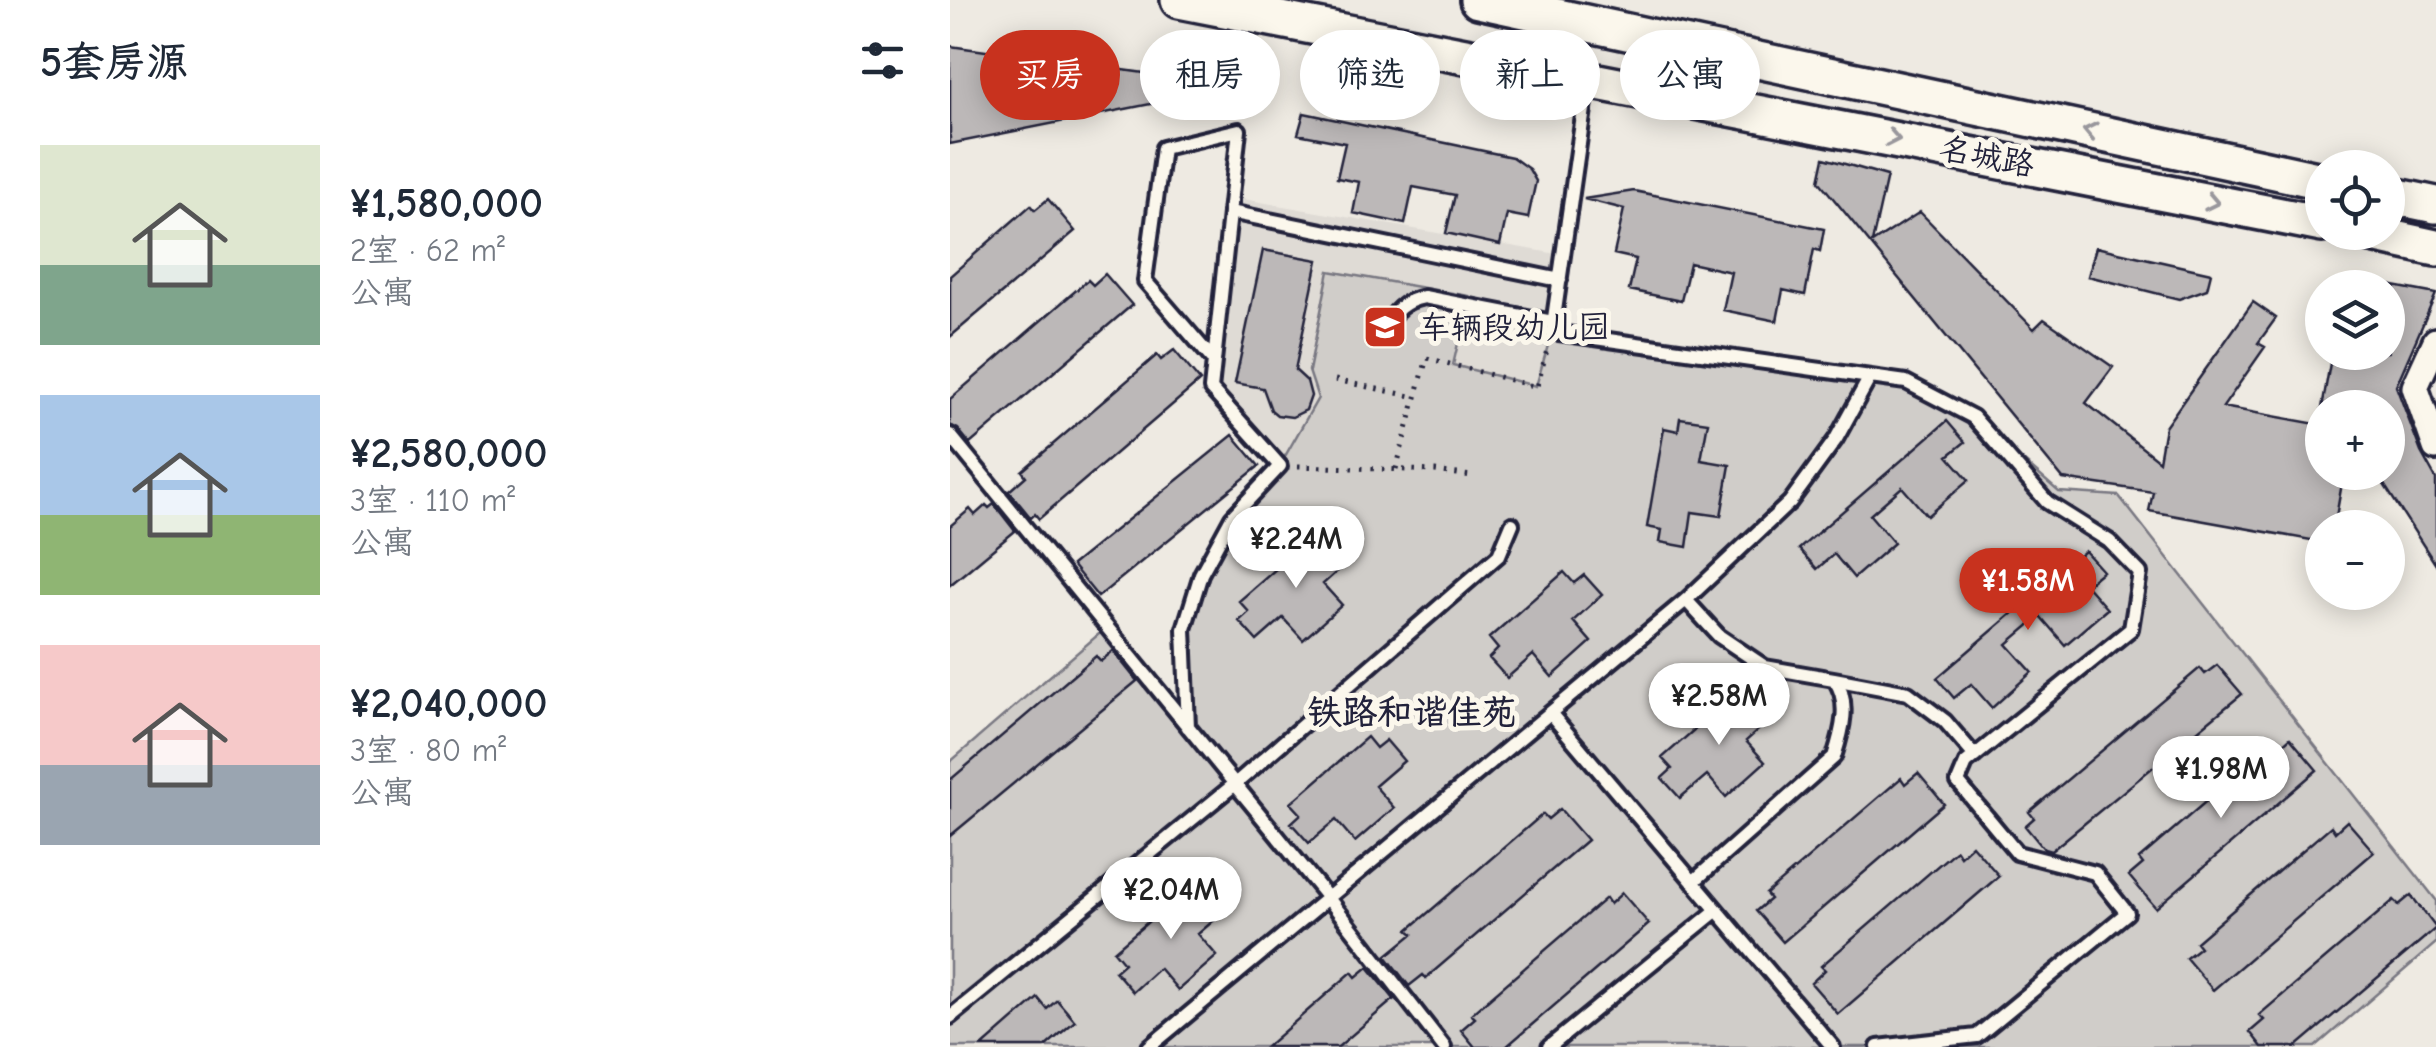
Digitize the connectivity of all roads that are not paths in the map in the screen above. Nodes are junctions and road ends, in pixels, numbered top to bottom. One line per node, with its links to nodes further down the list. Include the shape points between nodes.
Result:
1 (1179, 0): 3 (main road, 名城路)
2 (1478, 0): 8 (main road, 名城路, one-way to 2)
3 (1266, 8): 4 (main road, 名城路)
4 (1312, 12): 5 (main road, 名城路)
5 (1460, 47)
6 (1600, 80): 12 (main road, 名城路, one-way to 12)
7 (1583, 120): 15 (lane)
8 (2305, 177)
9 (2405, 198): 10 (main road)
10 (2436, 205)
11 (1230, 212): 15 (lane); 19 (lane); 19 (lane, via 1238,130 1162,148 1145,281)
12 (2305, 221)
13 (2405, 241): 14 (main road)
14 (2436, 248)
15 (1560, 280): 16 (lane)
16 (1553, 327): 17 (lane, via 1424,296 1394,311); 20 (lane)
17 (1385, 328)
18 (2436, 340): 22 (street, via 2415,387)
19 (1214, 361): 27 (lane, via 1211,388 1280,466 1232,517 1201,574 1184,629)
20 (1870, 377): 24 (lane, via 1836,440 1790,502); 28 (lane, via 1906,382 1974,417 2047,502 2109,541 2140,573 2131,629)
21 (950, 435): 27 (lane)
22 (2436, 448)
23 (1512, 524): 29 (lane, via 1499,555)
24 (1686, 600): 25 (lane, via 1718,636 1765,666); 26 (lane)
25 (1834, 679): 28 (lane, via 1908,693 1945,721); 30 (lane, via 1842,690 1843,728 1834,757)
26 (1550, 713): 30 (lane); 31 (lane)
27 (1188, 727): 29 (lane)
28 (1974, 756): 38 (lane, via 1958,782 2017,854 2095,873 2127,913 1978,1036)
29 (1235, 784): 31 (lane); 33 (lane)
30 (1693, 882): 32 (lane)
31 (1328, 898): 34 (lane); 35 (lane)
32 (1717, 910): 36 (lane); 37 (lane)
33 (950, 1017)
34 (1150, 1047)
35 (1444, 1047)
36 (1550, 1047)
37 (1833, 1047)
38 (1878, 1047)

